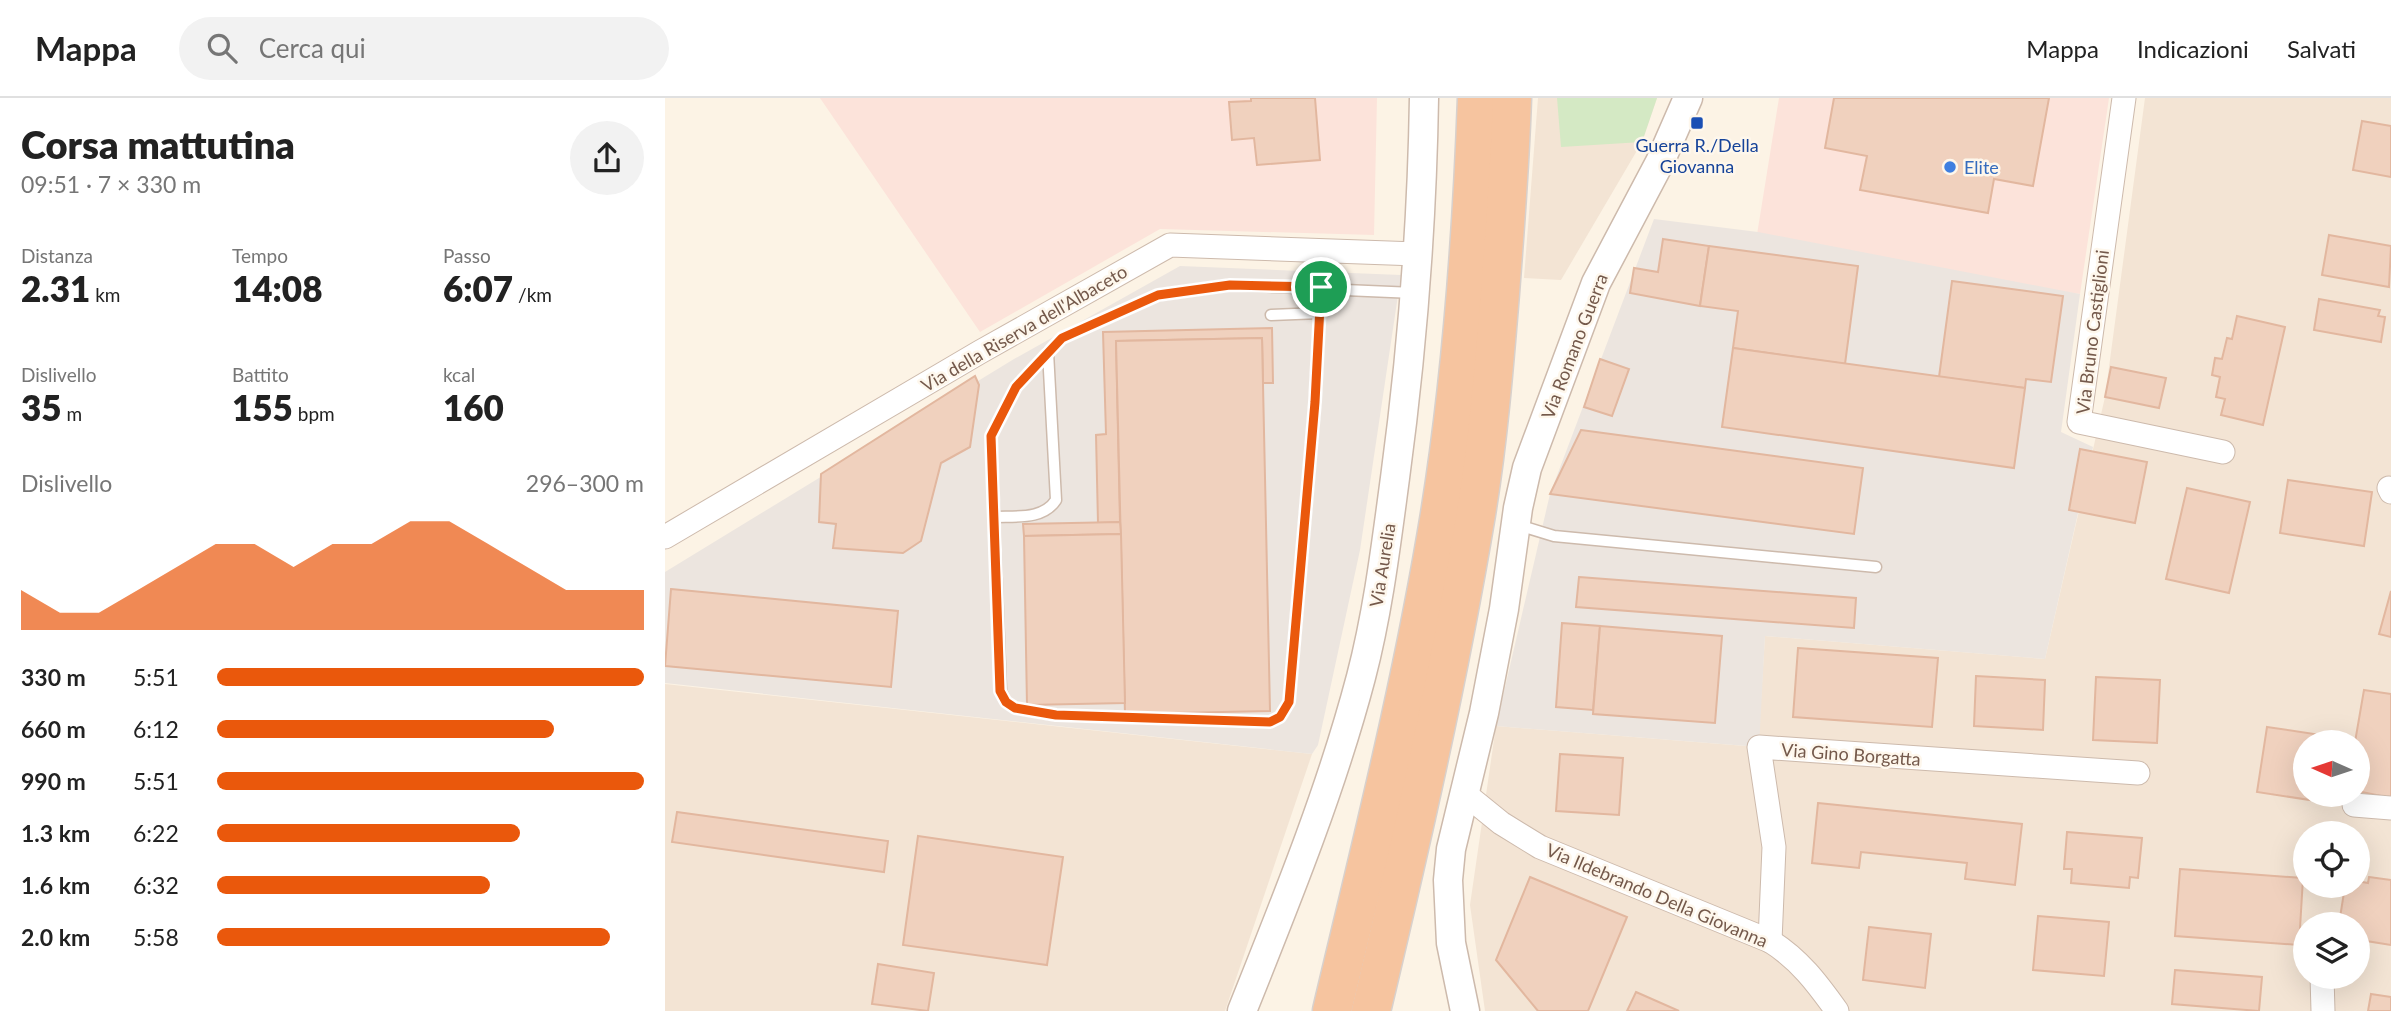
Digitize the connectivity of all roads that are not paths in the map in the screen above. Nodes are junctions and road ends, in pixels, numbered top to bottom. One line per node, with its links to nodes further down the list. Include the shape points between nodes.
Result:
1 (1424, 98): 6 (street, Via Aurelia)
2 (1477, 98): 24 (highway, via 1457,397 1440,515 1417,640)
3 (1512, 98): 25 (highway, via 1492,399 1476,513)
4 (1688, 98): 14 (street, Via Romano Guerra, via 1596,283 1527,468)
5 (2124, 98): 12 (street, Via Bruno Castiglioni, via 2079,422)
6 (1417, 254): 8 (street, Via Aurelia); 15 (street, Via della Riserva dell'Albaceto, via 1170,245)
7 (1321, 287): 8 (lane); 9 (lane); 11 (lane, via 1230,285 1158,295 1062,338)
8 (1414, 293): 23 (street, Via Aurelia, via 1388,536 1361,675 1303,859)
9 (1320, 313): 10 (lane); 13 (lane, via 1289,702 1280,717 1270,722 1056,715 1015,708 1006,702 1000,691)
10 (1271, 315)
11 (1048, 352): 13 (lane, via 1016,387 991,436); 13 (lane, via 1056,500 1050,510 1038,514)
12 (2223, 452)
13 (994, 517)
14 (1516, 524): 16 (lane, via 1554,536); 18 (street, Via Romano Guerra, via 1484,713)
15 (665, 537)
16 (1876, 567)
17 (2138, 773): 21 (street, Via Gino Borgatta, via 1759,747 1774,847)
18 (1464, 793): 21 (street, Via Ildebrando Della Giovanna, via 1540,847); 26 (street, via 1448,880 1451,943)
19 (2370, 806): 20 (street)
20 (2391, 808)
21 (1770, 941): 27 (street, Via Ildebrando Della Giovanna, via 1812,976)
22 (2322, 989): 28 (street)
23 (1242, 1011)
24 (1332, 1011)
25 (1371, 1011)
26 (1465, 1011)
27 (1837, 1011)
28 (2323, 1011)

